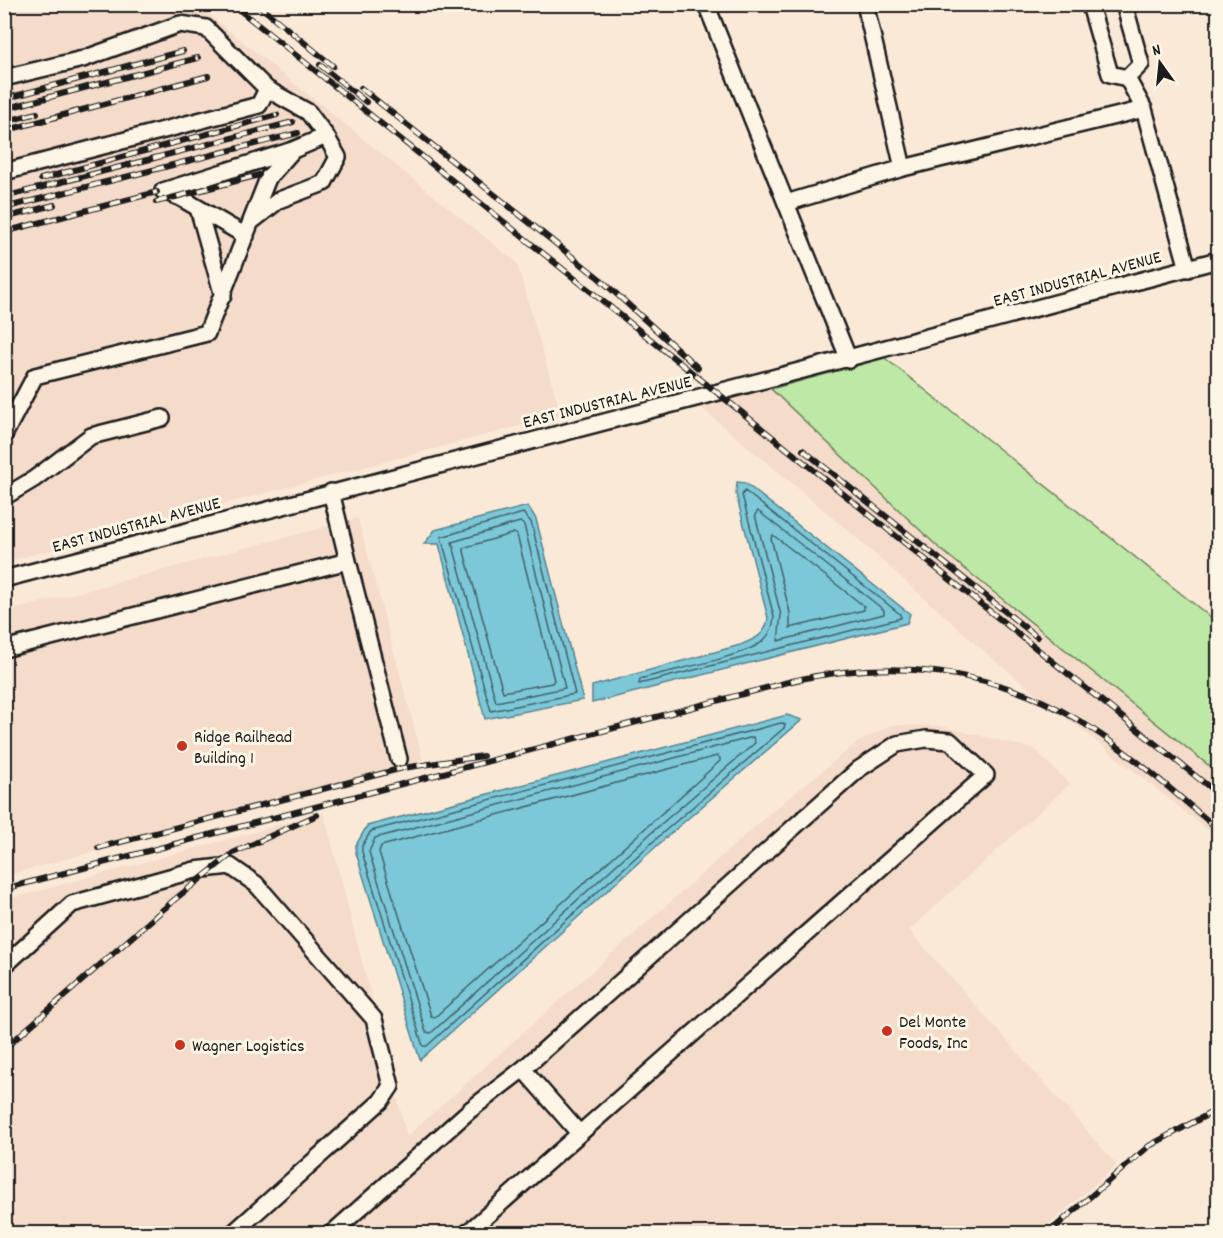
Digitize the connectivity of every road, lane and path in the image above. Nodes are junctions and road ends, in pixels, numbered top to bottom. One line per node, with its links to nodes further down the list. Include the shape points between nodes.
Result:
1 (706, 4): 13 (street)
2 (865, 4): 11 (street)
3 (1093, 4): 6 (street, via 1090,5 1110,74)
4 (1124, 4): 6 (street, via 1141,64)
5 (4, 78): 7 (street, via 83,59 180,24 206,28)
6 (1127, 78): 8 (street)
7 (267, 89): 9 (street, via 308,112); 12 (street, via 259,105)
8 (1144, 110): 11 (street); 17 (street)
9 (326, 136): 10 (street); 15 (street, via 338,158 324,183 279,200)
10 (293, 150): 14 (street, via 163,191); 15 (street, via 268,178)
11 (903, 168): 13 (street)
12 (4, 172)
13 (786, 203): 19 (street)
14 (198, 208): 15 (street); 18 (street)
15 (249, 229): 18 (street)
16 (1218, 260): 17 (street, EAST INDUSTRIAL AVENUE)
17 (1188, 268): 19 (street, EAST INDUSTRIAL AVENUE)
18 (223, 296): 21 (street, via 207,333 35,376)
19 (849, 360): 22 (street, EAST INDUSTRIAL AVENUE)
20 (162, 418): 23 (street, via 91,436)
21 (4, 435)
22 (331, 492): 24 (street); 25 (street, EAST INDUSTRIAL AVENUE)
23 (4, 497)
24 (348, 561): 26 (street); 27 (street)
25 (4, 579)
26 (4, 649)
27 (399, 759)
28 (4, 966): 31 (street, via 72,904 195,870 230,866 256,884 374,1018 391,1086 381,1101)
29 (523, 1069): 30 (street); 30 (street, via 859,770 897,744 926,739 950,741 986,774); 32 (street, via 470,1110)
30 (579, 1133): 33 (street)
31 (232, 1233)
32 (332, 1233)
33 (466, 1233)

